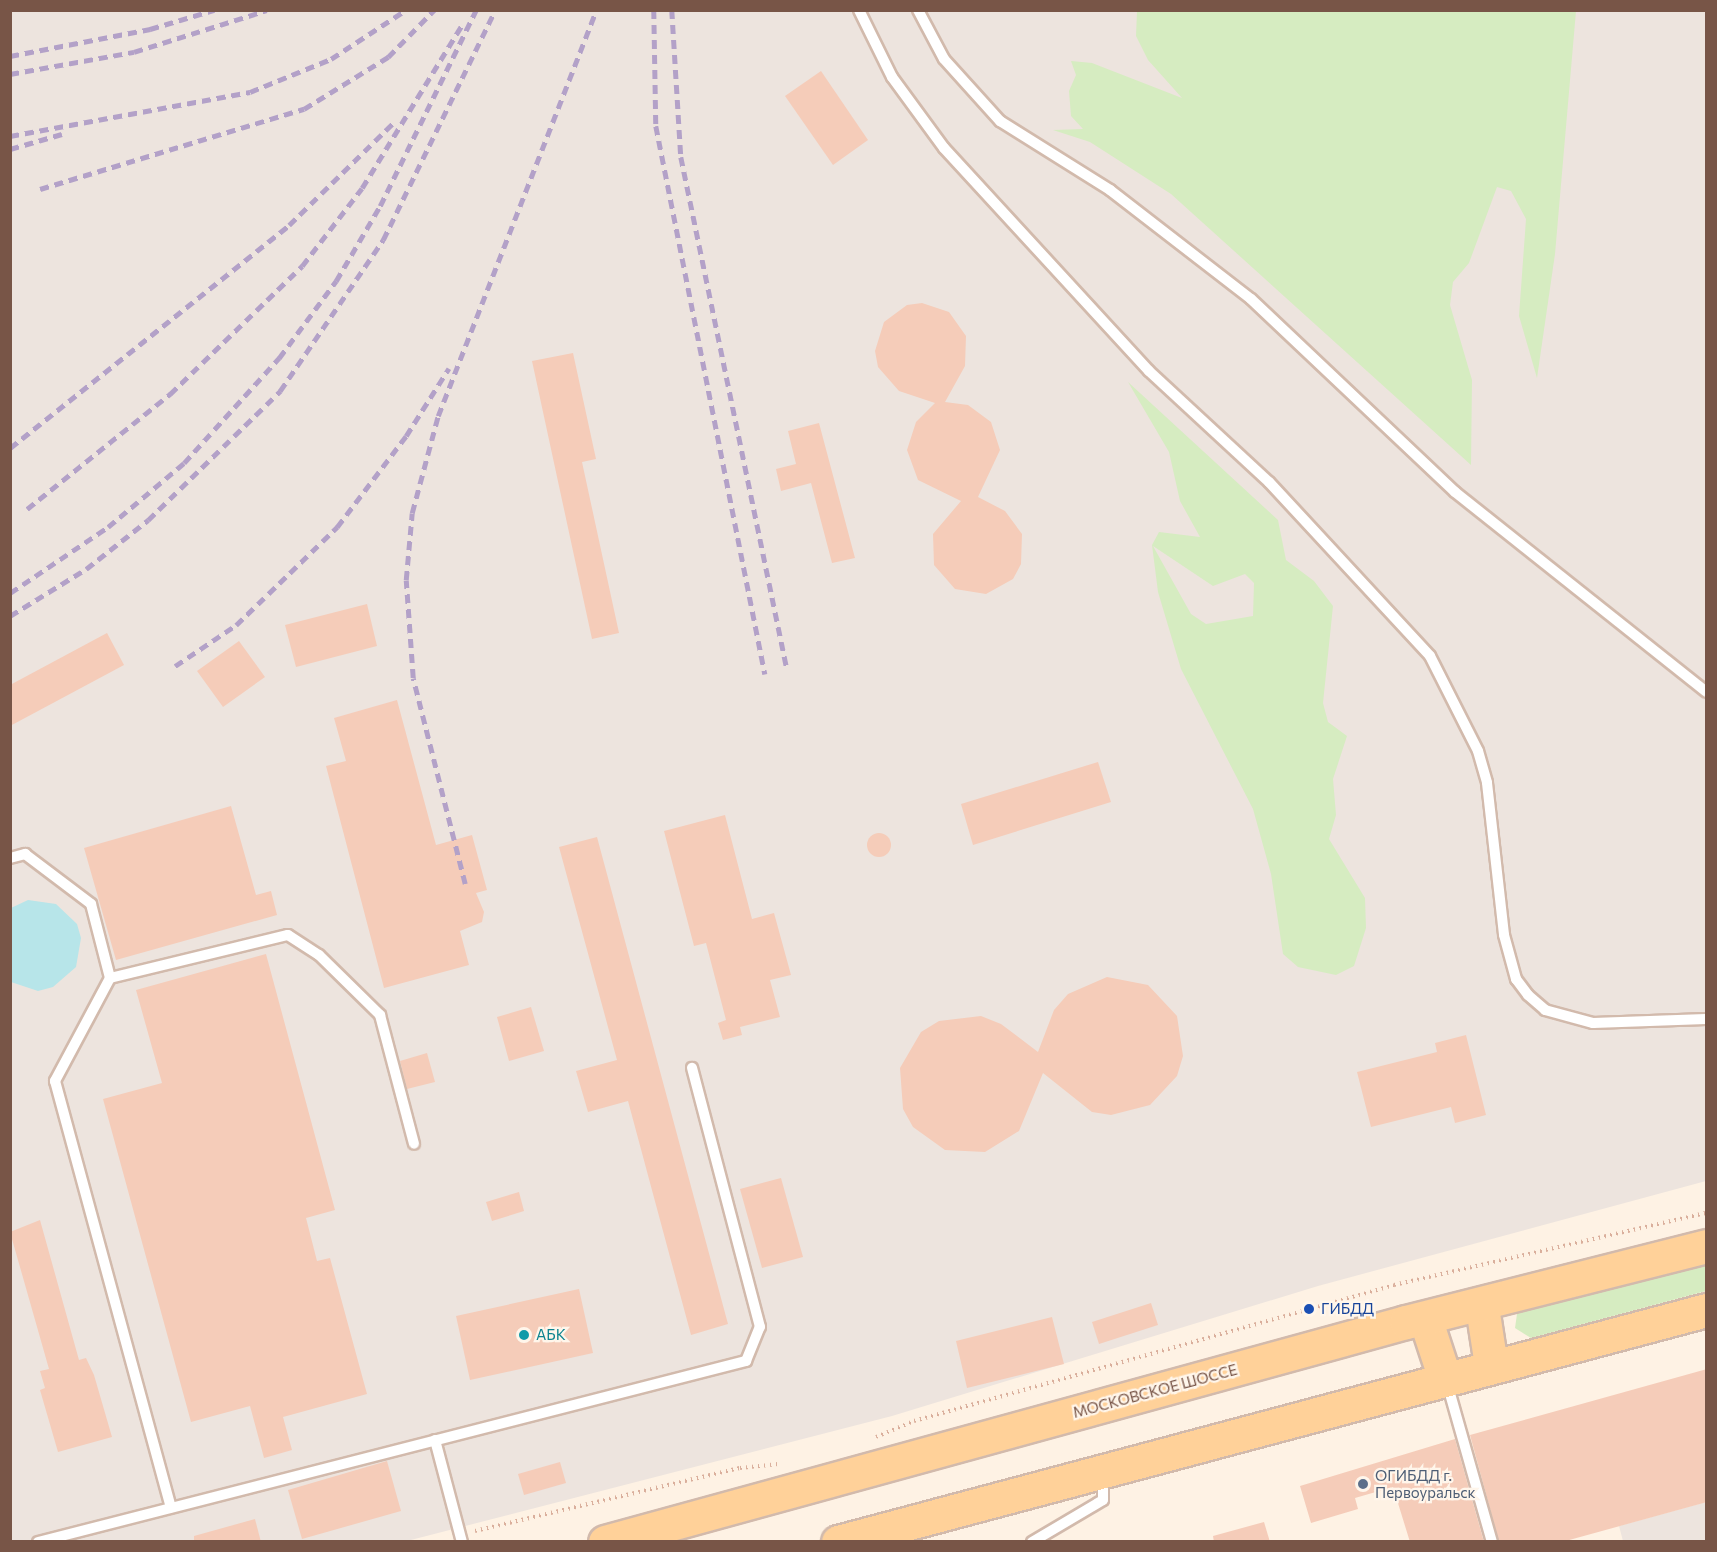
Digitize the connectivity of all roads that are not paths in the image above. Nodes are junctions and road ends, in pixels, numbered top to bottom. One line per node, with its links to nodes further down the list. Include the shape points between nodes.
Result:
1 (859, 10): 6 (lane, via 892,77 944,148 1149,371 1269,482 1430,656 1481,762 1504,935 1516,979 1528,995 1545,1010 1593,1023)
2 (918, 10): 3 (lane, via 944,59 1000,121 1110,190 1251,299 1455,492)
3 (1707, 692)
4 (10, 858): 5 (lane, via 25,854 91,904)
5 (110, 978): 8 (lane, via 288,935 319,955 380,1015); 17 (lane, via 55,1081)
6 (1707, 1019)
7 (692, 1068): 15 (lane, via 760,1327 746,1361)
8 (414, 1144)
9 (1707, 1246): 10 (main road, МОСКОВСКОЕ ШОССЕ)
10 (1482, 1307): 12 (main road, МОСКОВСКОЕ ШОССЕ); 13 (main road)
11 (1707, 1310): 13 (main road)
12 (1425, 1318): 14 (main road); 21 (main road, МОСКОВСКОЕ ШОССЕ)
13 (1491, 1365): 14 (main road)
14 (1445, 1379): 16 (main road, via 1426,1388); 24 (lane)
15 (435, 1440): 17 (lane); 19 (lane)
16 (1103, 1468): 18 (lane, via 1102,1500); 22 (main road)
17 (171, 1507): 20 (lane)
18 (1050, 1536): 23 (lane)
19 (461, 1538)
20 (38, 1542)
21 (605, 1542)
22 (838, 1542)
23 (1032, 1542)
24 (1492, 1542)

